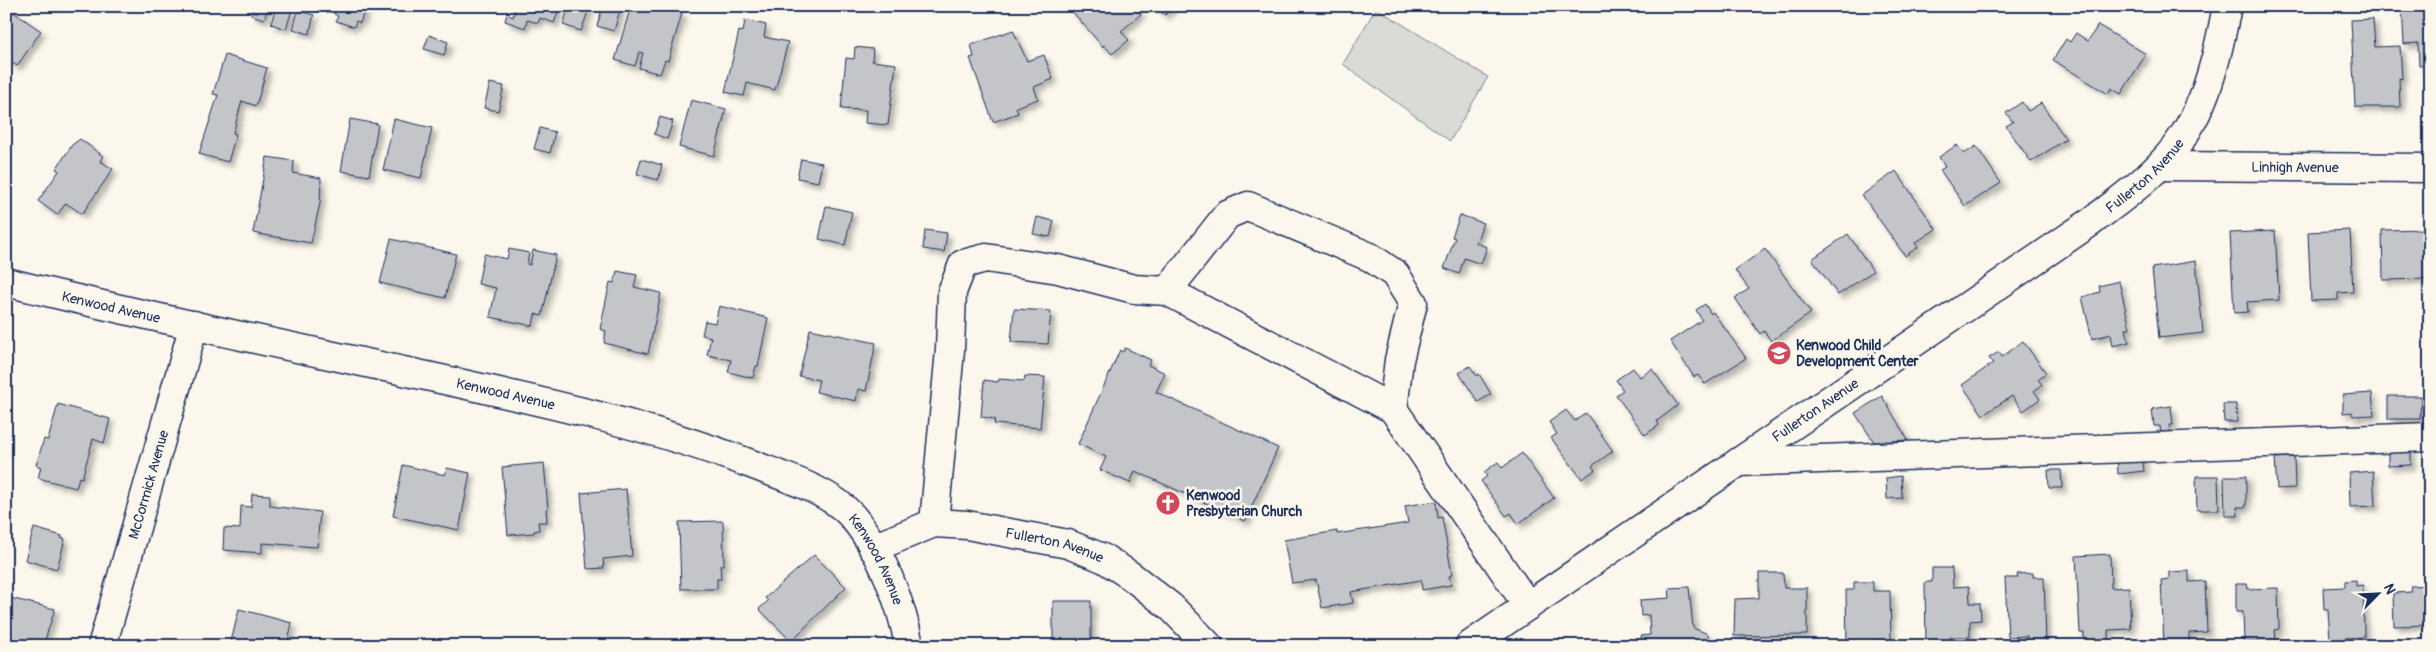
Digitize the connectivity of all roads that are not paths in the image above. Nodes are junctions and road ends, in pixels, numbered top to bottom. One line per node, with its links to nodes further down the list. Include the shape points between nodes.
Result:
1 (2226, 6): 2 (street, Fullerton Avenue, via 2210,82 2191,125)
2 (2160, 166): 3 (street, Linhigh Avenue); 9 (street, Fullerton Avenue, via 2091,222)
3 (2430, 168)
4 (6, 282): 6 (street, Kenwood Avenue)
5 (1167, 291): 7 (street); 7 (street, via 1228,214 1248,206 1370,257 1395,274 1413,303 1399,360); 10 (street, via 1134,289 1058,269 986,258 963,264 952,292 950,350)
6 (194, 325): 11 (street, Kenwood Avenue, via 490,389 710,448 807,487 833,501 851,514); 13 (street, McCormick Avenue)
7 (1393, 409): 12 (street)
8 (2430, 437): 9 (street)
9 (1739, 462): 12 (street, Fullerton Avenue)
10 (934, 523): 11 (street, Fullerton Avenue); 15 (street, Fullerton Avenue, via 967,525 1068,544 1105,559 1171,607)
11 (873, 548): 14 (street, Kenwood Avenue, via 900,608)
12 (1528, 606): 16 (street, Fullerton Avenue)
13 (102, 646)
14 (909, 646)
15 (1209, 646)
16 (1469, 646)

